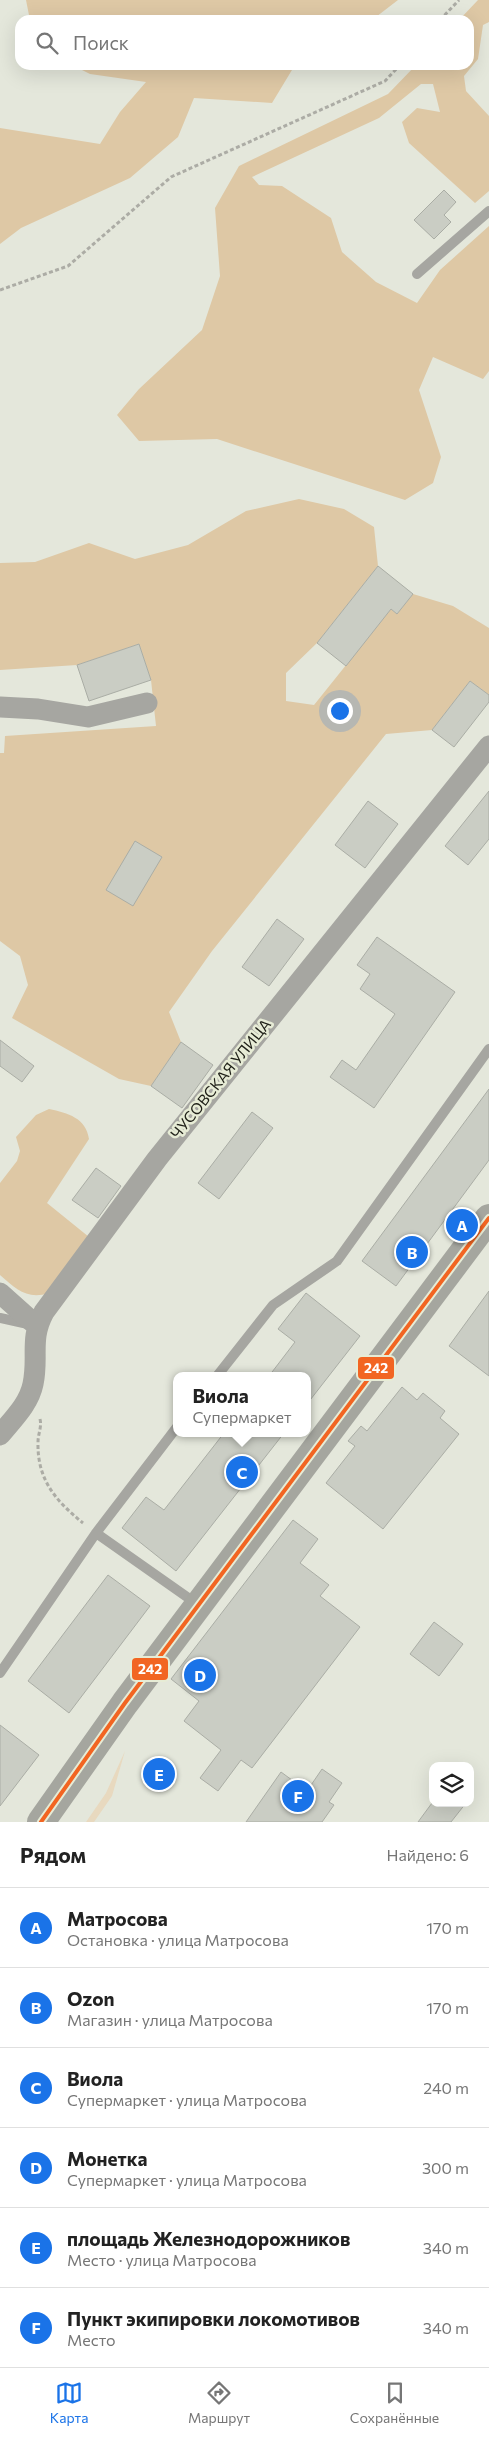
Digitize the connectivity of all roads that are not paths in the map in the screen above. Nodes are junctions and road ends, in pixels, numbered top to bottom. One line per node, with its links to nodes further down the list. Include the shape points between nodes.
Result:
1 (489, 210): 2 (lane)
2 (418, 274)
3 (146, 703): 4 (street, via 88,717)
4 (0, 707)
5 (489, 746): 10 (street, ЧУСОВСКАЯ УЛИЦА, via 157,1159)
6 (489, 1048): 11 (lane, via 337,1261 273,1305)
7 (489, 1218): 15 (street)
8 (0, 1293): 10 (street)
9 (0, 1318): 10 (lane)
10 (37, 1326): 13 (street, ЧУСОВСКАЯ УЛИЦА, via 35,1369 28,1399)
11 (220, 1372)
12 (173, 1432): 14 (lane)
13 (0, 1435)
14 (96, 1533): 15 (lane); 16 (lane)
15 (198, 1605): 17 (street)
16 (0, 1673)
17 (40, 1822)

